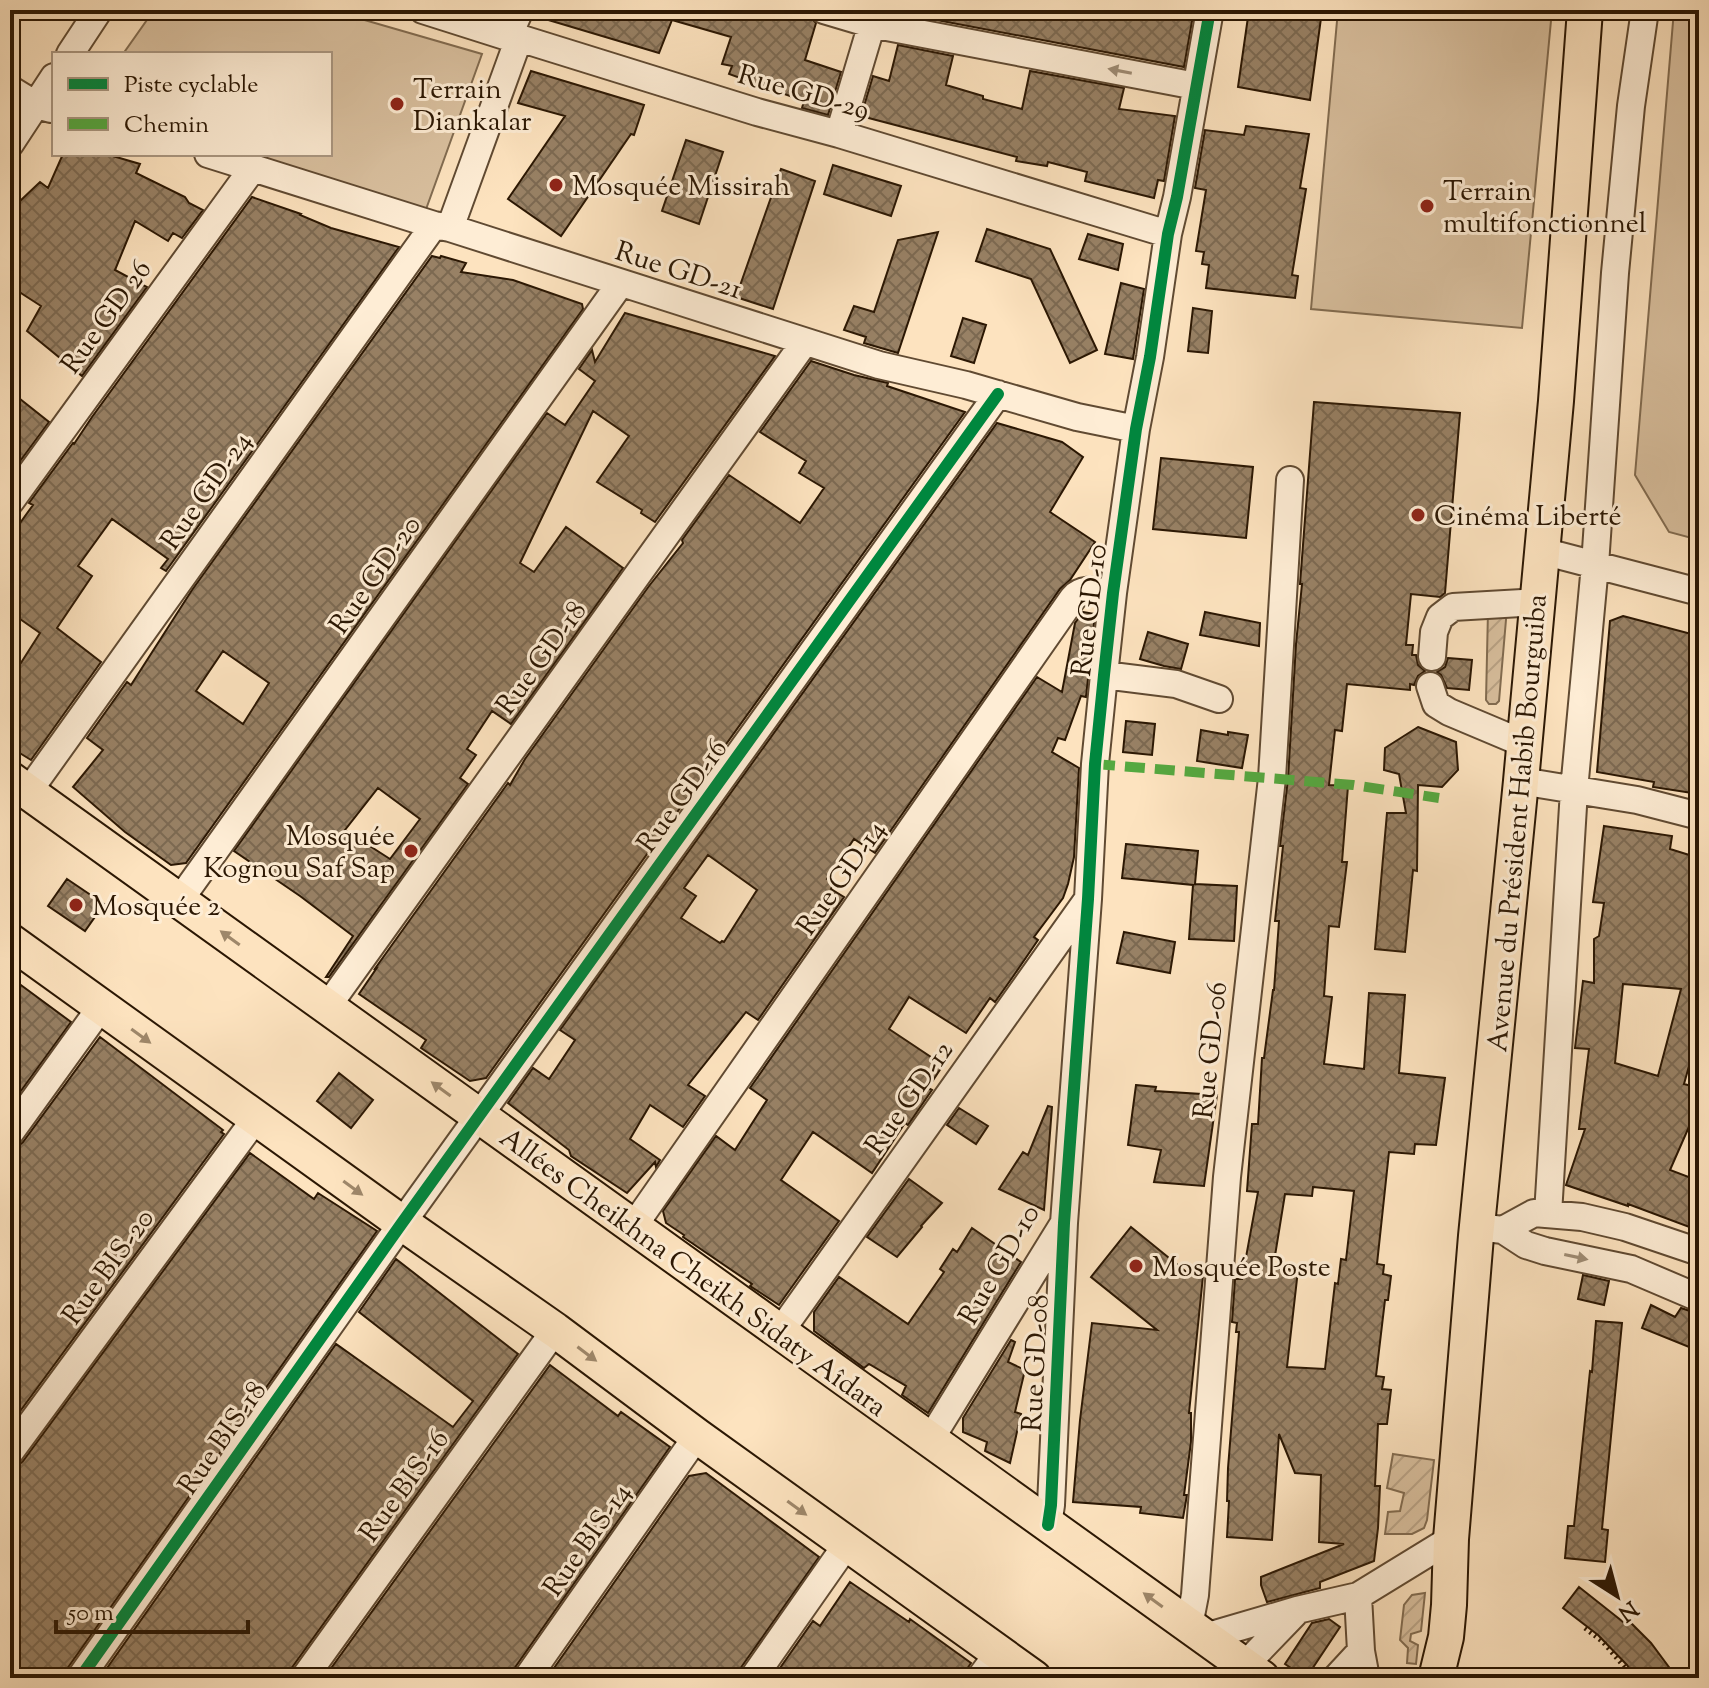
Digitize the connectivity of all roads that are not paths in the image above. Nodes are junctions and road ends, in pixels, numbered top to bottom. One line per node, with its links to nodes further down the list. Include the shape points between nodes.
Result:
1 (99, 10): 10 (street)
2 (423, 10): 9 (street, Rue GD-29)
3 (520, 10): 9 (street, Rue GD-24)
4 (824, 10): 8 (street)
5 (1210, 10): 12 (street, Rue GD-10)
6 (1585, 10): 27 (main road, Avenue du Président Habib Bourguiba)
7 (1645, 10): 28 (street, via 1615,273)
8 (873, 17): 12 (street, one-way to 8); 15 (street)
9 (513, 38): 15 (street, Rue GD-29); 19 (street, Rue GD-24)
10 (71, 52)
11 (52, 84): 14 (street)
12 (1196, 86): 20 (street, Rue GD-10)
13 (10, 89): 14 (street)
14 (45, 107): 16 (street)
15 (839, 134): 20 (street, Rue GD-29)
16 (10, 144)
17 (214, 156): 18 (street, Rue GD-21)
18 (253, 168): 19 (street, Rue GD-21); 26 (street, Rue GD 26)
19 (442, 227): 21 (street, Rue GD-21); 38 (street, Rue GD-24)
20 (1168, 234): 24 (street, Rue GD-10)
21 (620, 284): 22 (street, Rue GD-21); 42 (street, Rue GD-20)
22 (804, 343): 23 (street, Rue GD-21); 45 (street, Rue GD-18)
23 (998, 394): 24 (street, Rue GD-21); 47 (street, Rue GD-16)
24 (1136, 429): 30 (street, Rue GD-10)
25 (1290, 480): 66 (street, Rue GD-06, via 1272,778 1227,1177 1195,1595)
26 (10, 502)
27 (1542, 551): 28 (street); 31 (main road, Avenue du Président Habib Bourguiba)
28 (1595, 565): 29 (street); 39 (street)
29 (1699, 592)
30 (1113, 593): 33 (street, Rue GD-10); 52 (street, Rue GD-14, via 1084,590 1073,598)
31 (1537, 602): 32 (street, via 1453,607 1440,617); 36 (main road, Avenue du Président Habib Bourguiba)
32 (1432, 657)
33 (1104, 675): 35 (street, via 1176,684); 41 (street, Rue GD-10)
34 (1430, 686): 36 (street, via 1436,704 1449,712)
35 (1219, 699)
36 (1525, 744): 37 (main road, Avenue du Président Habib Bourguiba)
37 (1521, 781): 39 (street); 53 (main road, Avenue du Président Habib Bourguiba)
38 (19, 786): 42 (main road, Allées Cheikhna Cheikh Sidaty Aîdara)
39 (1574, 790): 40 (street); 50 (street)
40 (1699, 816)
41 (1088, 899): 51 (street, Rue GD-10); 57 (street, Rue GD-12)
42 (179, 901): 45 (main road, Allées Cheikhna Cheikh Sidaty Aîdara, one-way to 42)
43 (10, 941): 44 (main road)
44 (101, 1007): 46 (main road, one-way to 46); 48 (street)
45 (327, 1007): 47 (main road, Allées Cheikhna Cheikh Sidaty Aîdara, one-way to 45)
46 (256, 1118): 49 (main road, one-way to 49); 60 (street, Rue BIS-20)
47 (475, 1122): 49 (street, Rue GD-16); 52 (main road, Allées Cheikhna Cheikh Sidaty Aîdara)
48 (10, 1133)
49 (409, 1213): 56 (main road); 71 (street, Rue BIS-18)
50 (1548, 1214): 53 (street, via 1534,1213); 54 (street, via 1625,1227)
51 (1064, 1223): 59 (street, Rue GD-10); 61 (street, Rue GD-08)
52 (633, 1227): 57 (main road, Allées Cheikhna Cheikh Sidaty Aîdara)
53 (1490, 1228): 55 (street, one-way to 55, via 1545,1251 1631,1269); 62 (main road, Avenue du Président Habib Bourguiba)
54 (1699, 1252)
55 (1699, 1298)
56 (555, 1330): 58 (main road, one-way to 58); 72 (street, Rue BIS-16)
57 (780, 1332): 59 (main road, Allées Cheikhna Cheikh Sidaty Aîdara)
58 (697, 1436): 63 (main road, one-way to 63); 73 (street, Rue BIS-14)
59 (930, 1440): 61 (main road, Allées Cheikhna Cheikh Sidaty Aîdara)
60 (10, 1452)
61 (1049, 1515): 66 (main road, Allées Cheikhna Cheikh Sidaty Aîdara, one-way to 61)
62 (1451, 1539): 64 (street); 67 (main road, Avenue du Président Habib Bourguiba)
63 (847, 1544): 69 (main road); 74 (street)
64 (1358, 1596): 65 (street); 68 (street)
65 (1297, 1610): 66 (street); 70 (street)
66 (1197, 1632): 70 (main road, Allées Cheikhna Cheikh Sidaty Aîdara)
67 (1446, 1637): 78 (main road, Avenue du Président Habib Bourguiba); 79 (main road, Avenue du Président Habib Bourguiba)
68 (1361, 1651): 76 (street); 77 (street)
69 (990, 1665): 75 (main road)
70 (1253, 1672)
71 (80, 1678)
72 (304, 1678)
73 (527, 1678)
74 (753, 1678)
75 (1034, 1678)
76 (1336, 1678)
77 (1366, 1678)
78 (1436, 1678)
79 (1453, 1678)

